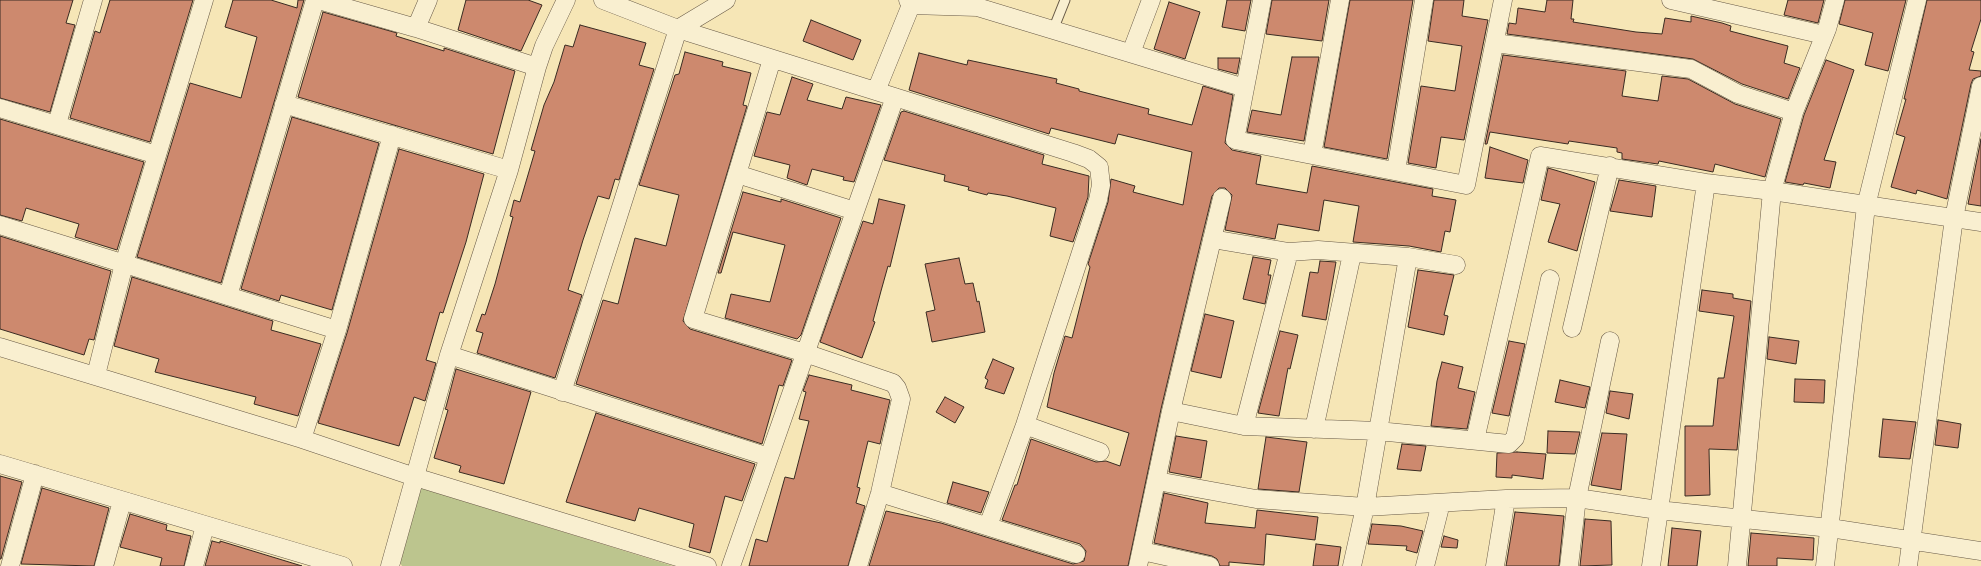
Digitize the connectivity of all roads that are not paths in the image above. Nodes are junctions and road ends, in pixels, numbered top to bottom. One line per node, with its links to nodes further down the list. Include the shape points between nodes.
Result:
1 (93, 0): 34 (street)
2 (204, 0): 37 (street)
3 (317, 0): 19 (street); 31 (street)
4 (428, 0): 19 (street)
5 (566, 0): 26 (street)
6 (603, 0): 20 (street)
7 (726, 0): 20 (street)
8 (1065, 0): 21 (lane)
9 (1151, 0): 24 (street)
10 (1262, 0): 28 (street)
11 (1340, 0): 36 (street)
12 (1424, 0): 40 (street)
13 (1503, 0): 23 (street)
14 (1671, 0): 22 (street)
15 (1835, 0): 22 (street)
16 (1917, 0): 45 (street)
17 (909, 2): 18 (street); 29 (street)
18 (959, 3): 21 (street)
19 (416, 28): 26 (street)
20 (678, 29): 25 (street); 65 (street)
21 (1053, 30): 24 (street)
22 (1824, 35): 33 (street)
23 (1495, 43): 33 (street, via 1691,69 1738,94); 40 (street, via 1466,185)
24 (1131, 53): 28 (street)
25 (772, 59): 29 (street); 41 (street)
26 (537, 67): 39 (street)
27 (1981, 86): 47 (street)
28 (1245, 88): 36 (street, via 1234,140)
29 (876, 91): 30 (street)
30 (896, 97): 46 (street); 67 (street, via 1073,153 1100,167 1098,200)
31 (284, 104): 35 (street); 57 (street)
32 (0, 108): 34 (street)
33 (1794, 112): 43 (street)
34 (57, 124): 37 (street)
35 (392, 135): 39 (street); 59 (street)
36 (1312, 154): 40 (street)
37 (157, 155): 54 (street)
38 (1610, 166): 42 (street); 58 (street); 72 (street, via 1540,156)
39 (508, 170): 63 (street)
40 (1396, 171)
41 (737, 174): 46 (street); 62 (street, via 693,319)
42 (1706, 183): 43 (street); 85 (street)
43 (1772, 191): 45 (street); 86 (street)
44 (1222, 198): 50 (street)
45 (1866, 206): 47 (street); 89 (street)
46 (855, 211): 62 (street)
47 (1954, 218): 48 (street); 90 (street)
48 (1981, 222)
49 (0, 225): 54 (street)
50 (1212, 239): 51 (street); 66 (street)
51 (1289, 252): 52 (street, via 1318,250); 68 (street)
52 (1352, 254): 53 (street); 69 (street)
53 (1408, 257): 55 (street); 70 (street)
54 (124, 264): 57 (street); 64 (street)
55 (1456, 265)
56 (1550, 278): 72 (street, via 1515,438 1509,444 1500,445)
57 (228, 296): 59 (street)
58 (1572, 328)
59 (337, 330): 71 (street)
60 (1610, 341): 80 (street)
61 (0, 347): 64 (street)
62 (805, 353): 74 (street); 79 (street, via 893,383 897,388 901,398)
63 (449, 355): 65 (street); 77 (street)
64 (96, 375): 71 (street)
65 (562, 392): 74 (street)
66 (1171, 411): 68 (street); 78 (street)
67 (1025, 425): 73 (street); 88 (street)
68 (1244, 426): 69 (street)
69 (1314, 429): 70 (street)
70 (1378, 431): 72 (street); 84 (street)
71 (302, 439): 77 (street)
72 (1475, 440)
73 (1100, 452)
74 (769, 457): 101 (street)
75 (0, 464): 76 (street)
76 (35, 474): 82 (street); 95 (street)
77 (415, 477): 99 (street); 100 (street)
78 (1157, 482): 84 (street, via 1256,499); 94 (street)
79 (880, 493): 88 (street); 102 (street)
80 (1577, 498): 81 (street); 85 (street); 107 (street)
81 (1506, 499): 83 (street); 106 (street)
82 (122, 501): 87 (street); 96 (street)
83 (1441, 503): 84 (street); 105 (street)
84 (1365, 507): 104 (street)
85 (1658, 510): 86 (street); 108 (street)
86 (1743, 518): 89 (street); 109 (street)
87 (205, 526): 93 (street); 97 (street)
88 (988, 526): 92 (street)
89 (1830, 528): 90 (street); 110 (street)
90 (1912, 539): 91 (street); 111 (street)
91 (1981, 550)
92 (1076, 554)
93 (292, 559): 98 (street)
94 (1140, 559): 103 (street)
95 (10, 566)
96 (104, 566)
97 (194, 566)
98 (343, 566)
99 (390, 566)
100 (707, 566)
101 (731, 566)
102 (858, 566)
103 (1210, 566)
104 (1352, 566)
105 (1425, 566)
106 (1494, 566)
107 (1569, 566)
108 (1651, 566)
109 (1738, 566)
110 (1825, 566)
111 (1908, 566)

